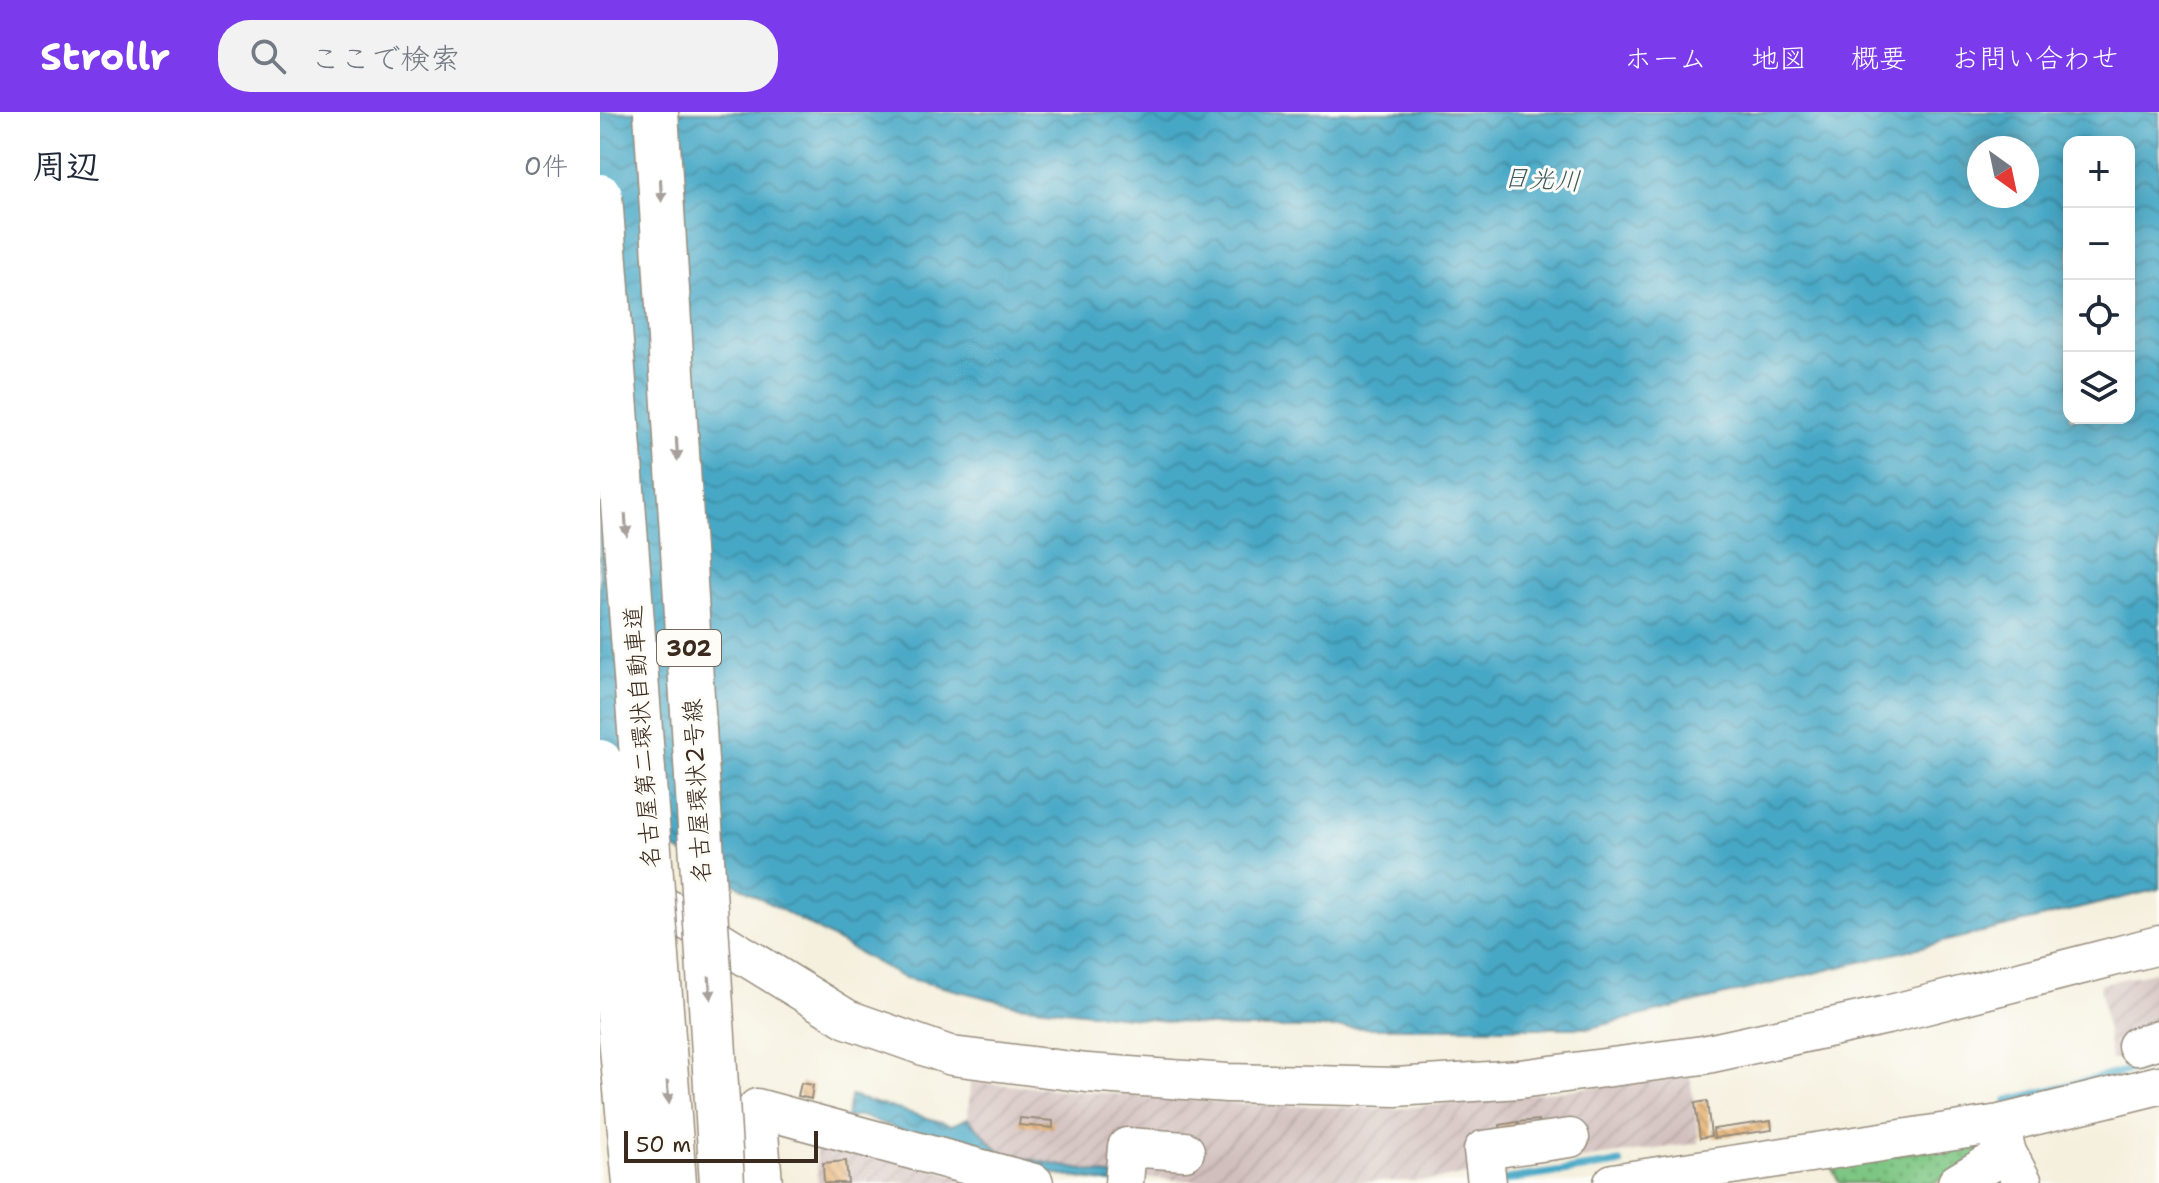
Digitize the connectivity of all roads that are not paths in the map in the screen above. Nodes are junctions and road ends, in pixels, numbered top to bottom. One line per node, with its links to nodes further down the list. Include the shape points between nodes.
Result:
1 (656, 112): 12 (highway, 名古屋環状2号線 / 302, one-way to 12, bridge)
2 (600, 196): 11 (highway, 名古屋第二環状自動車道, one-way to 11, bridge)
3 (600, 762): 10 (highway, 名古屋第二環状自動車道, bridge)
4 (600, 869): 5 (street, via 847,1019 952,1056 1227,1083 1396,1087 1703,1055 1887,1015)
5 (2159, 945)
6 (2159, 1085): 9 (street)
7 (1570, 1138): 16 (street, via 1483,1150)
8 (1185, 1151): 15 (street, via 1127,1147)
9 (2010, 1153): 17 (street); 18 (street)
10 (635, 1183)
11 (674, 1183)
12 (722, 1183)
13 (763, 1183): 14 (street, via 757,1108)
14 (1034, 1183)
15 (1124, 1183)
16 (1487, 1183)
17 (1613, 1183)
18 (1957, 1183)

